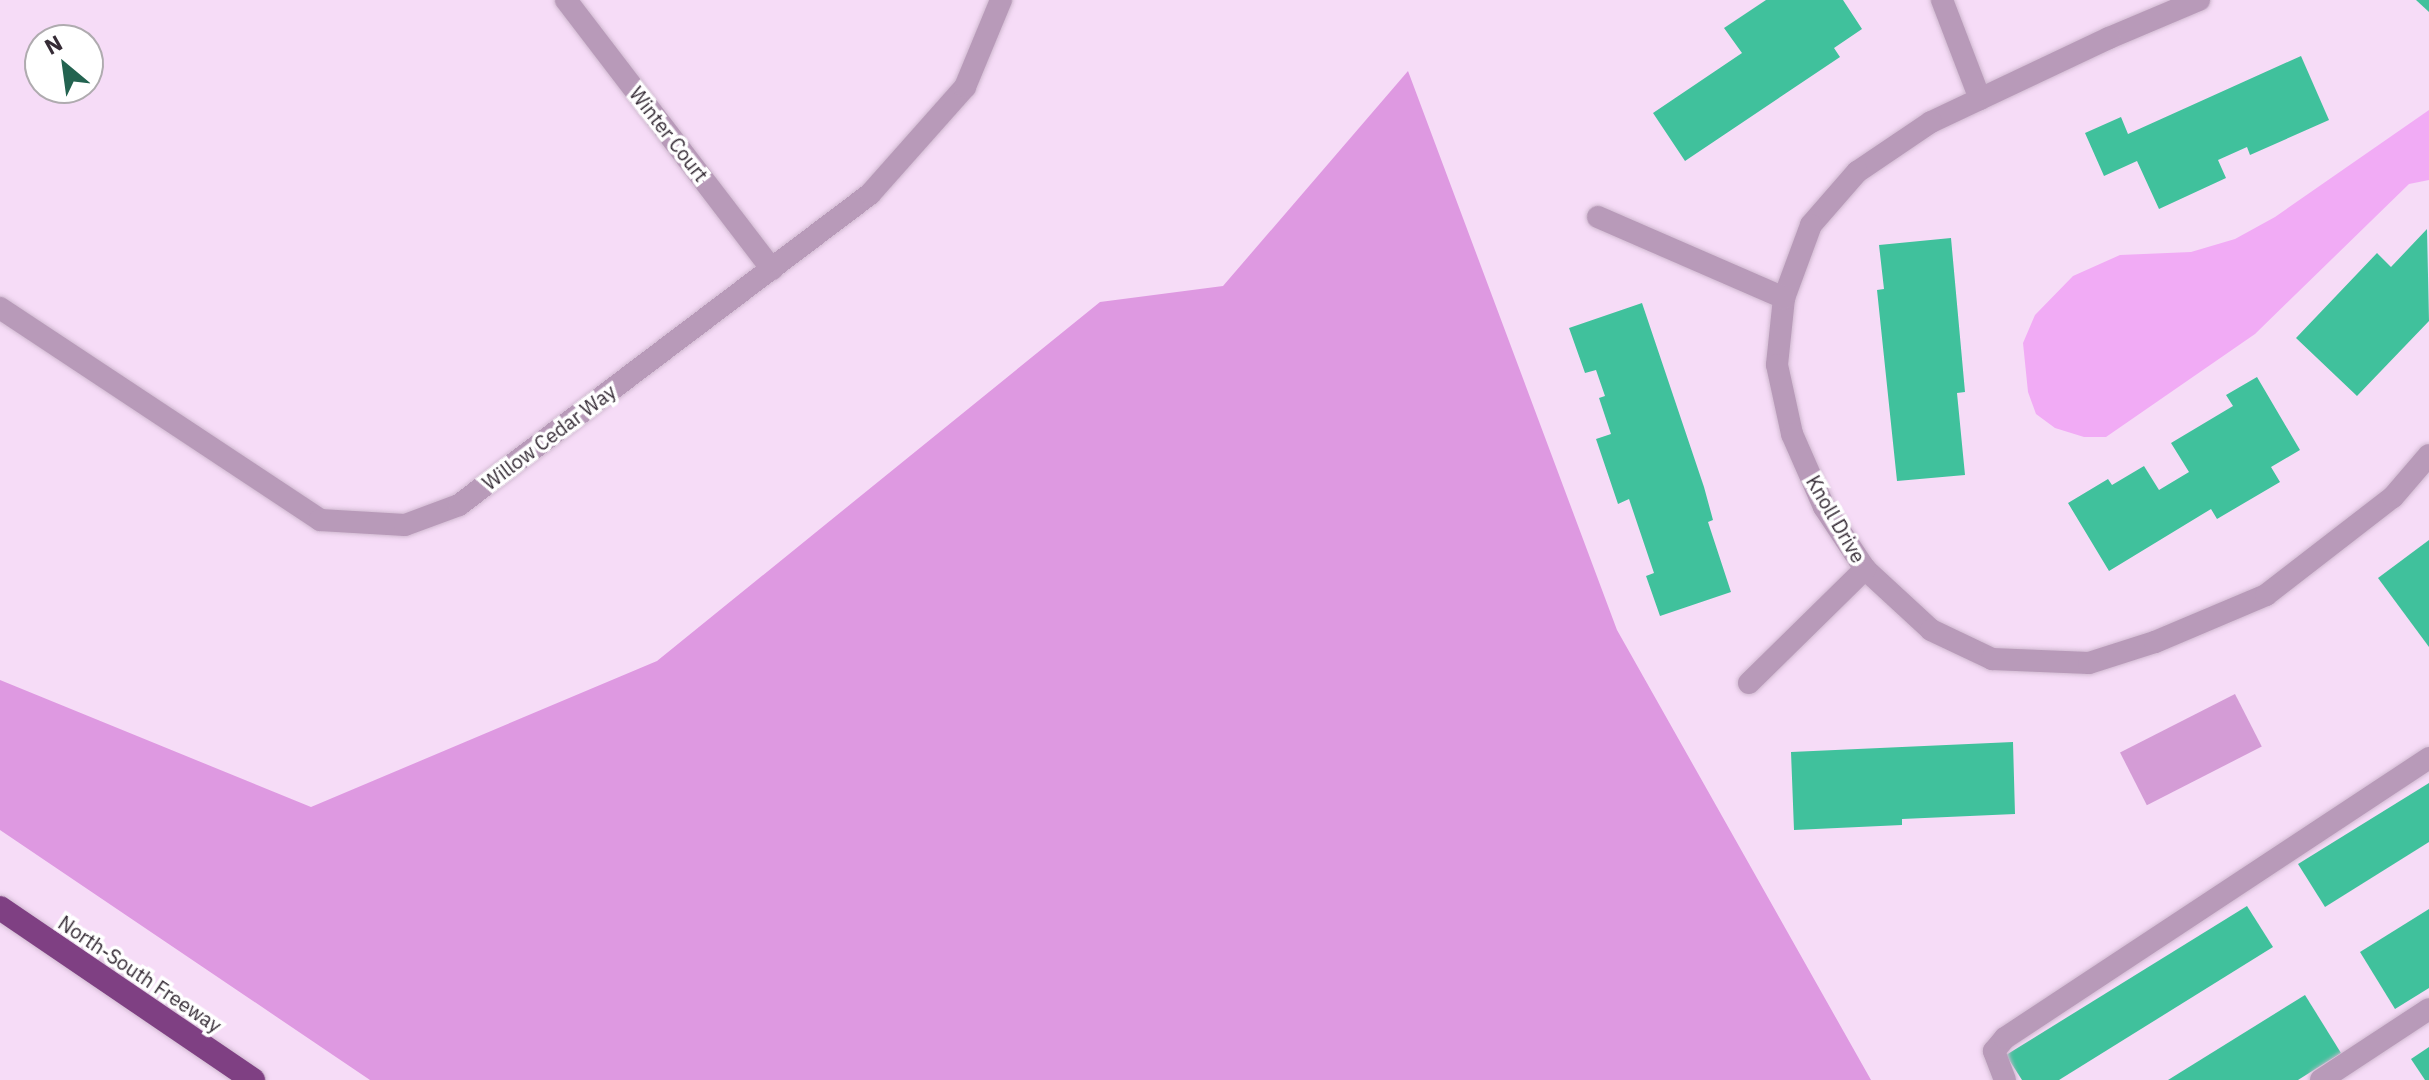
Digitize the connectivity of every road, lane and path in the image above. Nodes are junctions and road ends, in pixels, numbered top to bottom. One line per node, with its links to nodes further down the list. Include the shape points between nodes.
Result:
1 (566, 0): 7 (street, Winter Court)
2 (1001, 0): 7 (street, Willow Cedar Way, via 965,87 870,194)
3 (1942, 0): 5 (street)
4 (2199, 0): 5 (street, Knoll Drive)
5 (1980, 99): 8 (street, Knoll Drive, via 1931,122 1857,172 1811,225)
6 (1598, 217): 8 (street)
7 (772, 269): 9 (street, Willow Cedar Way, via 459,505 405,525 320,520)
8 (1784, 298): 11 (street, Knoll Drive, via 1777,365 1792,434 1824,507)
9 (0, 308)
10 (2429, 455): 11 (street, Knoll Drive, via 2393,497 2266,595 2155,642 2089,663 1992,659 1931,630)
11 (1865, 569): 12 (street)
12 (1749, 683)
13 (2429, 758): 17 (street, via 2005,1038 1994,1051)
14 (0, 908): 16 (highway, North-South Freeway)
15 (2429, 1009): 18 (street)
16 (253, 1080)
17 (2005, 1080)
18 (2321, 1080)

